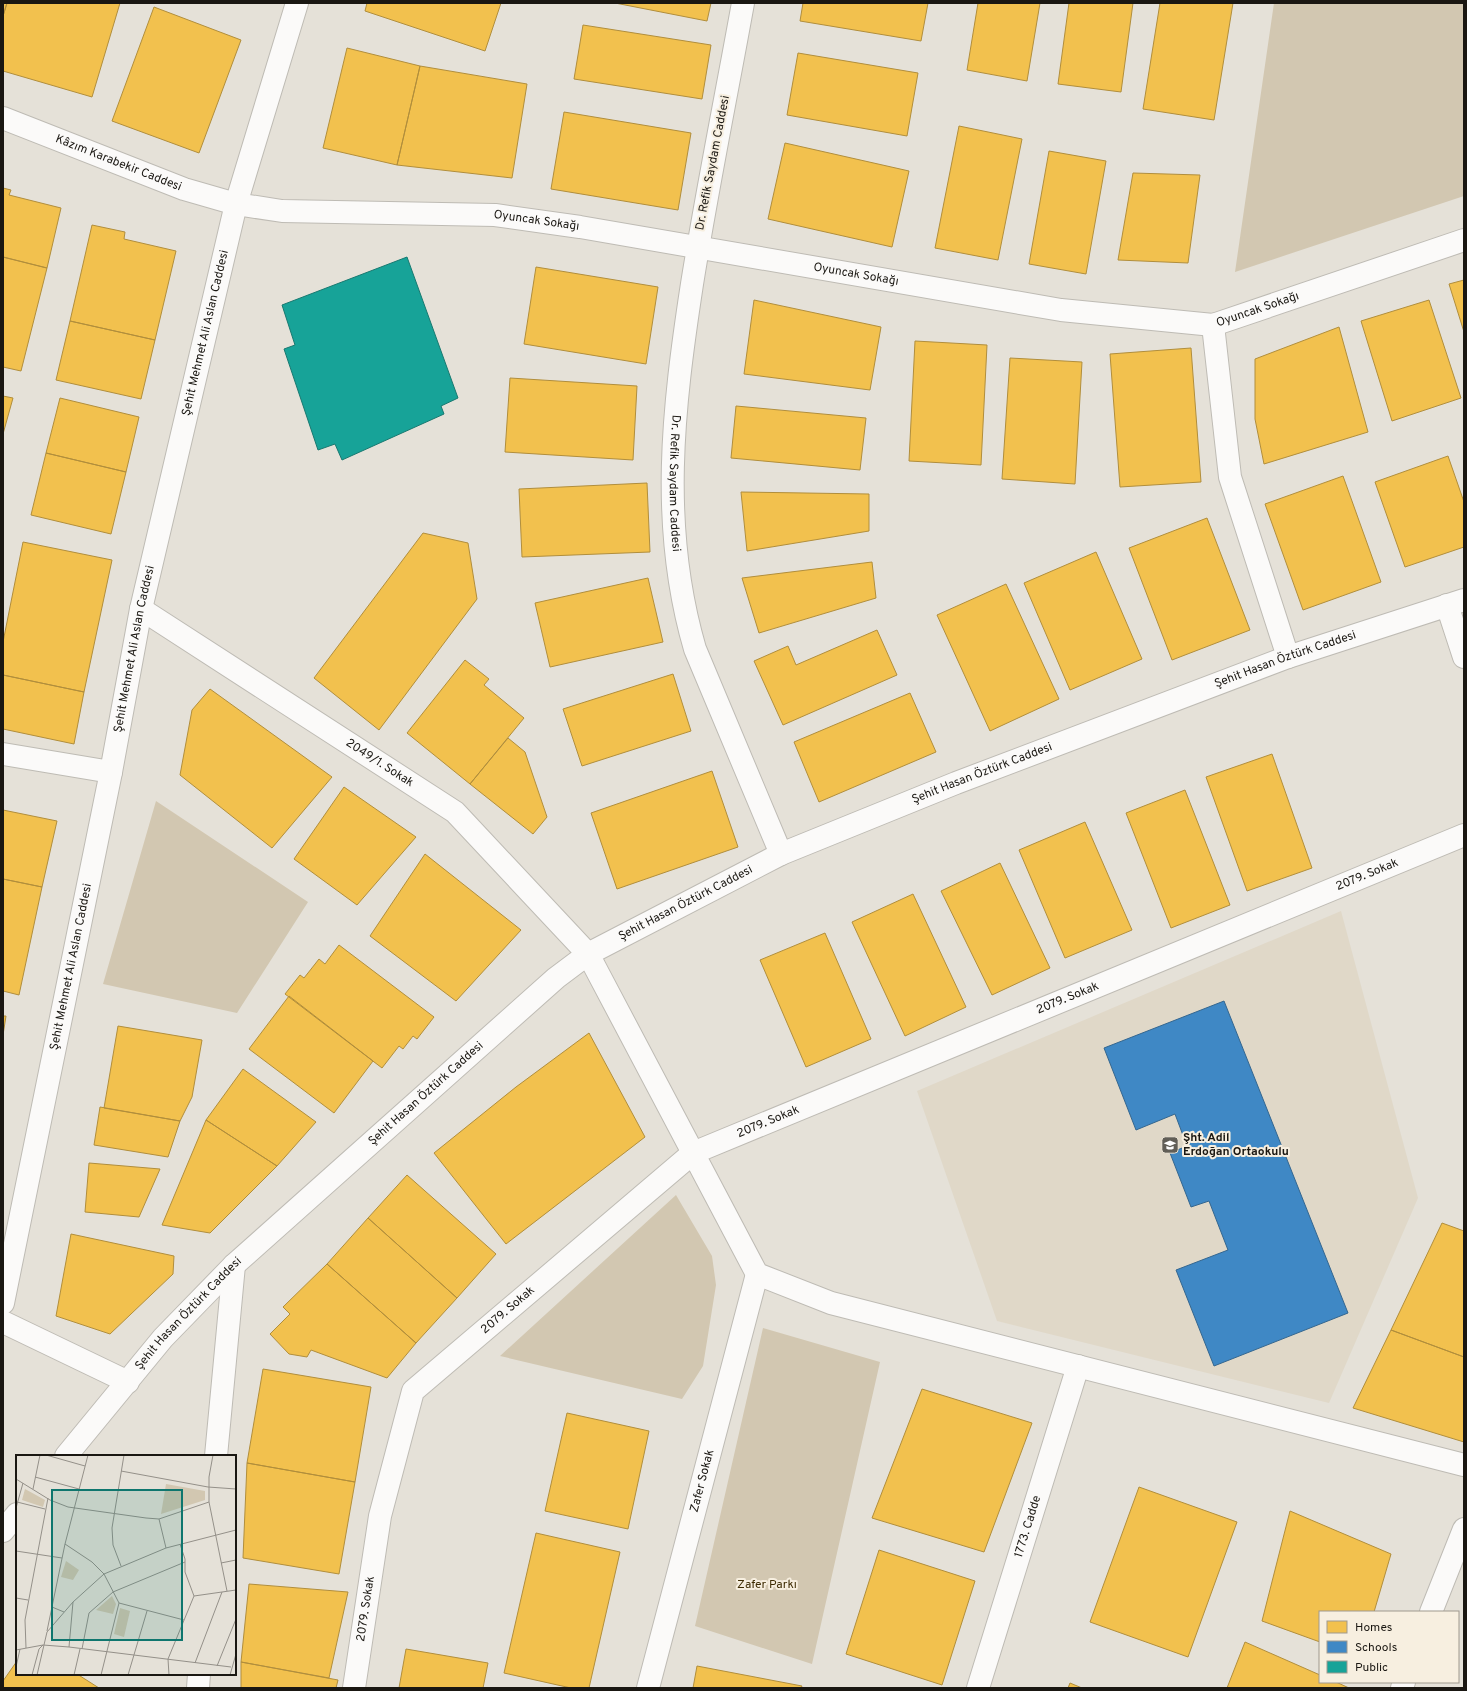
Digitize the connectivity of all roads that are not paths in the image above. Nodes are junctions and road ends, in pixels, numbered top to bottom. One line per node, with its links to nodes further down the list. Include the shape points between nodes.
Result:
1 (297, 3): 4 (street, Şehit Mehmet Ali Aslan Caddesi)
2 (743, 3): 6 (street, Dr. Refik Saydam Caddesi)
3 (3, 118): 4 (street, Kâzım Karabekir Caddesi, via 184,189)
4 (236, 204): 6 (street, Oyuncak Sokağı, via 282,211 495,215); 9 (street, Şehit Mehmet Ali Aslan Caddesi)
5 (1464, 240): 7 (street, Oyuncak Sokağı)
6 (698, 247): 7 (street, Oyuncak Sokağı, via 1061,310); 15 (street, Dr. Refik Saydam Caddesi, via 677,382 673,430 673,528 678,578 695,649)
7 (1214, 325): 10 (street, via 1230,478)
8 (1456, 602): 10 (street, Şehit Hasan Öztürk Caddesi); 11 (street)
9 (141, 609): 13 (street, Şehit Mehmet Ali Aslan Caddesi); 16 (street, 2049/1. Sokak, via 455,812)
10 (1288, 657): 15 (street, Şehit Hasan Öztürk Caddesi, via 956,783)
11 (1464, 657)
12 (3, 754): 13 (street)
13 (111, 772): 20 (street, Şehit Mehmet Ali Aslan Caddesi)
14 (1464, 835): 17 (street, 2079. Sokak)
15 (781, 854): 16 (street, Şehit Hasan Öztürk Caddesi)
16 (588, 954): 17 (street, 2049/1. Sokak); 18 (street, Şehit Hasan Öztürk Caddesi, via 556,978)
17 (693, 1153): 19 (street, 2049/1. Sokak); 33 (street, 2079. Sokak, via 413,1391 380,1516)
18 (234, 1265): 23 (street, Şehit Hasan Öztürk Caddesi, via 163,1338); 25 (street)
19 (757, 1274): 22 (street, via 831,1303); 34 (street, Zafer Sokak)
20 (3, 1303)
21 (3, 1322): 23 (street)
22 (1078, 1366): 26 (street); 35 (street, 1773. Cadde)
23 (128, 1382): 24 (street, Şehit Hasan Öztürk Caddesi)
24 (67, 1455)
25 (216, 1455)
26 (1464, 1465)
27 (16, 1515): 29 (street)
28 (1464, 1529): 30 (street)
29 (3, 1531)
30 (1431, 1611)
31 (199, 1675): 32 (street)
32 (198, 1688)
33 (354, 1688)
34 (648, 1688)
35 (978, 1688)

